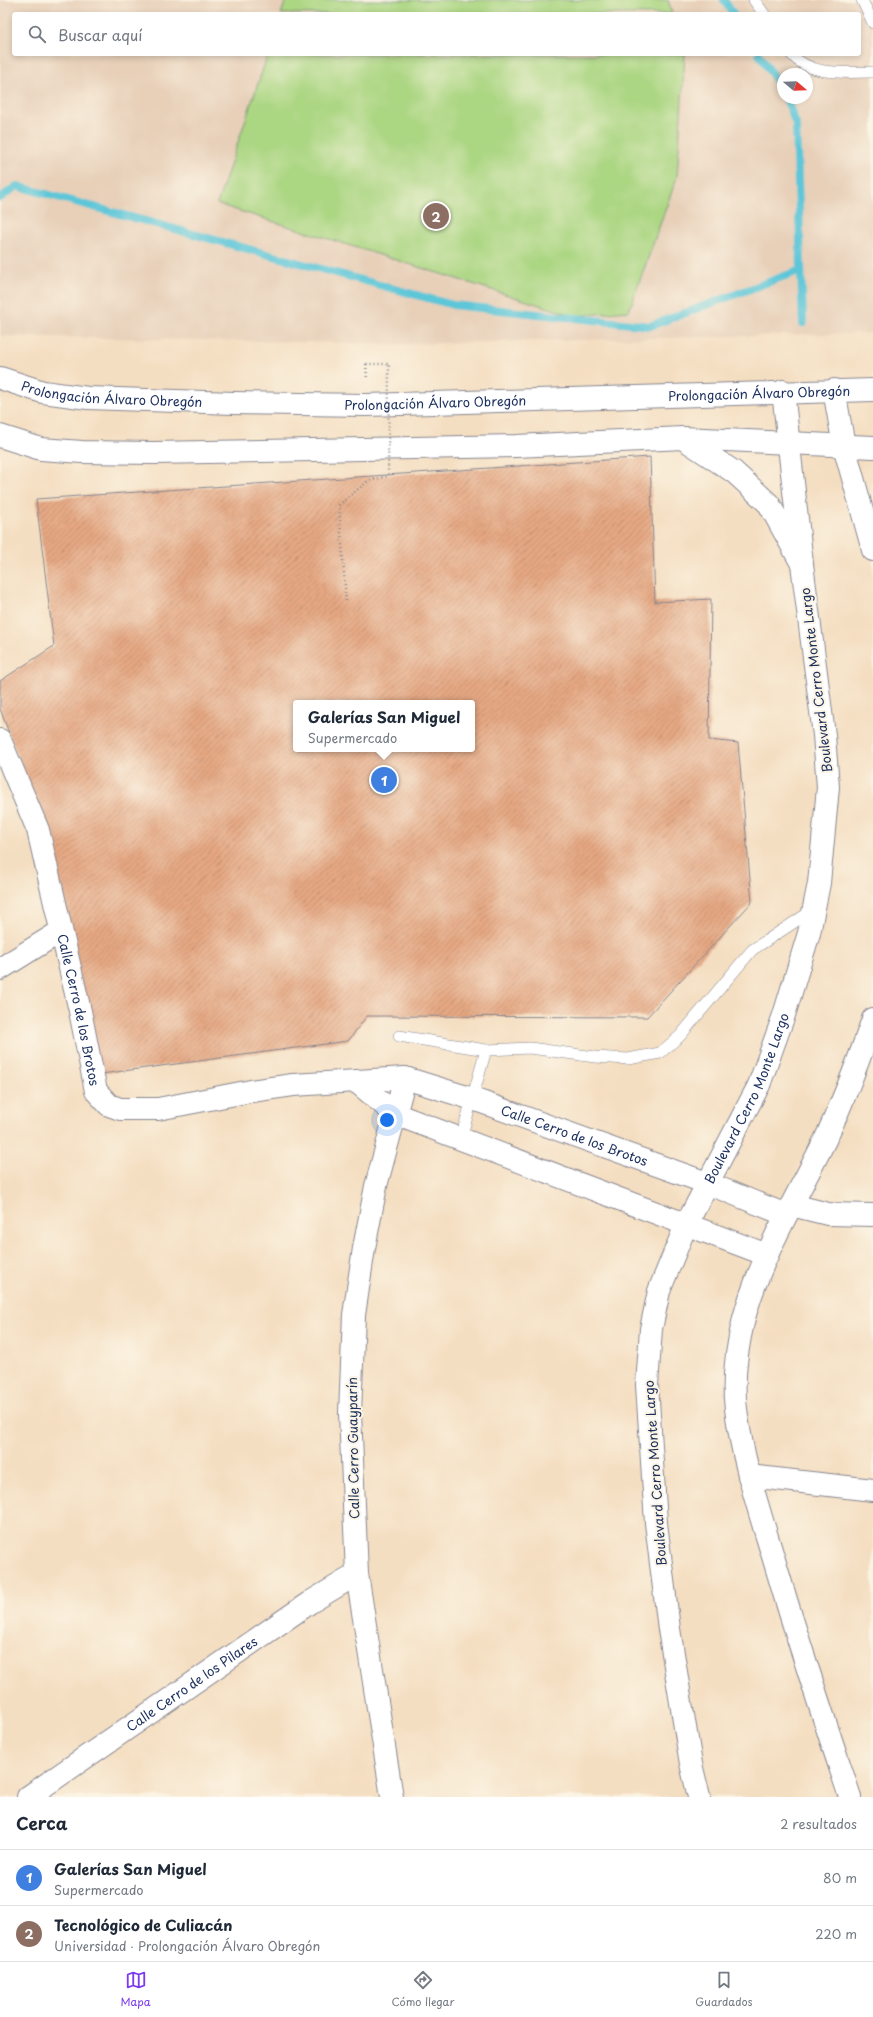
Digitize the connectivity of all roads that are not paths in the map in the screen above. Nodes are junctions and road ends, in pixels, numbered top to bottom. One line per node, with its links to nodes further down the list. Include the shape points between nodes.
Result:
1 (754, 0): 3 (lane)
2 (862, 0): 4 (lane)
3 (763, 12)
4 (873, 23)
5 (793, 56): 6 (lane, via 804,66 814,69)
6 (873, 72)
7 (0, 378): 10 (street, Prolongación Álvaro Obregón, via 43,392 88,398 234,403 367,405)
8 (834, 390): 9 (street, Prolongación Álvaro Obregón); 10 (street, Prolongación Álvaro Obregón); 14 (street)
9 (873, 390)
10 (783, 391): 13 (street, Boulevard Cerro Monte Largo)
11 (0, 436): 12 (street, via 41,449 154,453 516,446)
12 (683, 438): 13 (street); 17 (street, via 734,472 769,504)
13 (788, 444): 14 (street); 17 (street, Boulevard Cerro Monte Largo)
14 (844, 446): 15 (street); 16 (street)
15 (873, 447)
16 (873, 550)
17 (802, 564): 19 (street, Boulevard Cerro Monte Largo, via 824,735 828,787 824,841)
18 (0, 740): 20 (street, Calle Cerro de los Brotos, via 38,830)
19 (814, 910): 24 (lane, via 752,950 680,1036 660,1052 628,1059 530,1048); 30 (street, Boulevard Cerro Monte Largo, via 784,1015 759,1085)
20 (62, 931): 21 (street); 26 (street, Calle Cerro de los Brotos, via 96,1091 109,1105 120,1109 158,1109 293,1085)
21 (0, 969)
22 (873, 1019): 31 (street, via 856,1071)
23 (399, 1036): 24 (lane)
24 (486, 1050): 27 (lane)
25 (405, 1078): 26 (street, Calle Cerro de los Brotos); 27 (street, Calle Cerro de los Brotos); 28 (street, Calle Cerro Guayparín)
26 (357, 1082): 28 (street)
27 (473, 1099): 29 (lane); 30 (street, Calle Cerro de los Brotos)
28 (395, 1114): 29 (street); 37 (street, Calle Cerro Guayparín, via 376,1186 354,1315 350,1413)
29 (461, 1138): 33 (street)
30 (707, 1183): 31 (street, Calle Cerro de los Brotos); 33 (street, Boulevard Cerro Monte Largo)
31 (789, 1210): 32 (street, Calle Cerro de los Brotos); 34 (street)
32 (873, 1215)
33 (686, 1225): 34 (street); 40 (street, Boulevard Cerro Monte Largo, via 659,1291 651,1329 647,1385 656,1523 669,1629 691,1764)
34 (768, 1255): 35 (street, via 744,1318 736,1372 736,1408)
35 (749, 1476): 36 (street); 41 (street, via 803,1657)
36 (873, 1490)
37 (357, 1574): 38 (street, Calle Cerro de los Pilares, via 309,1603); 39 (street, Calle Cerro Guayparín)
38 (28, 1797)
39 (392, 1797)
40 (699, 1797)
41 (850, 1797)

